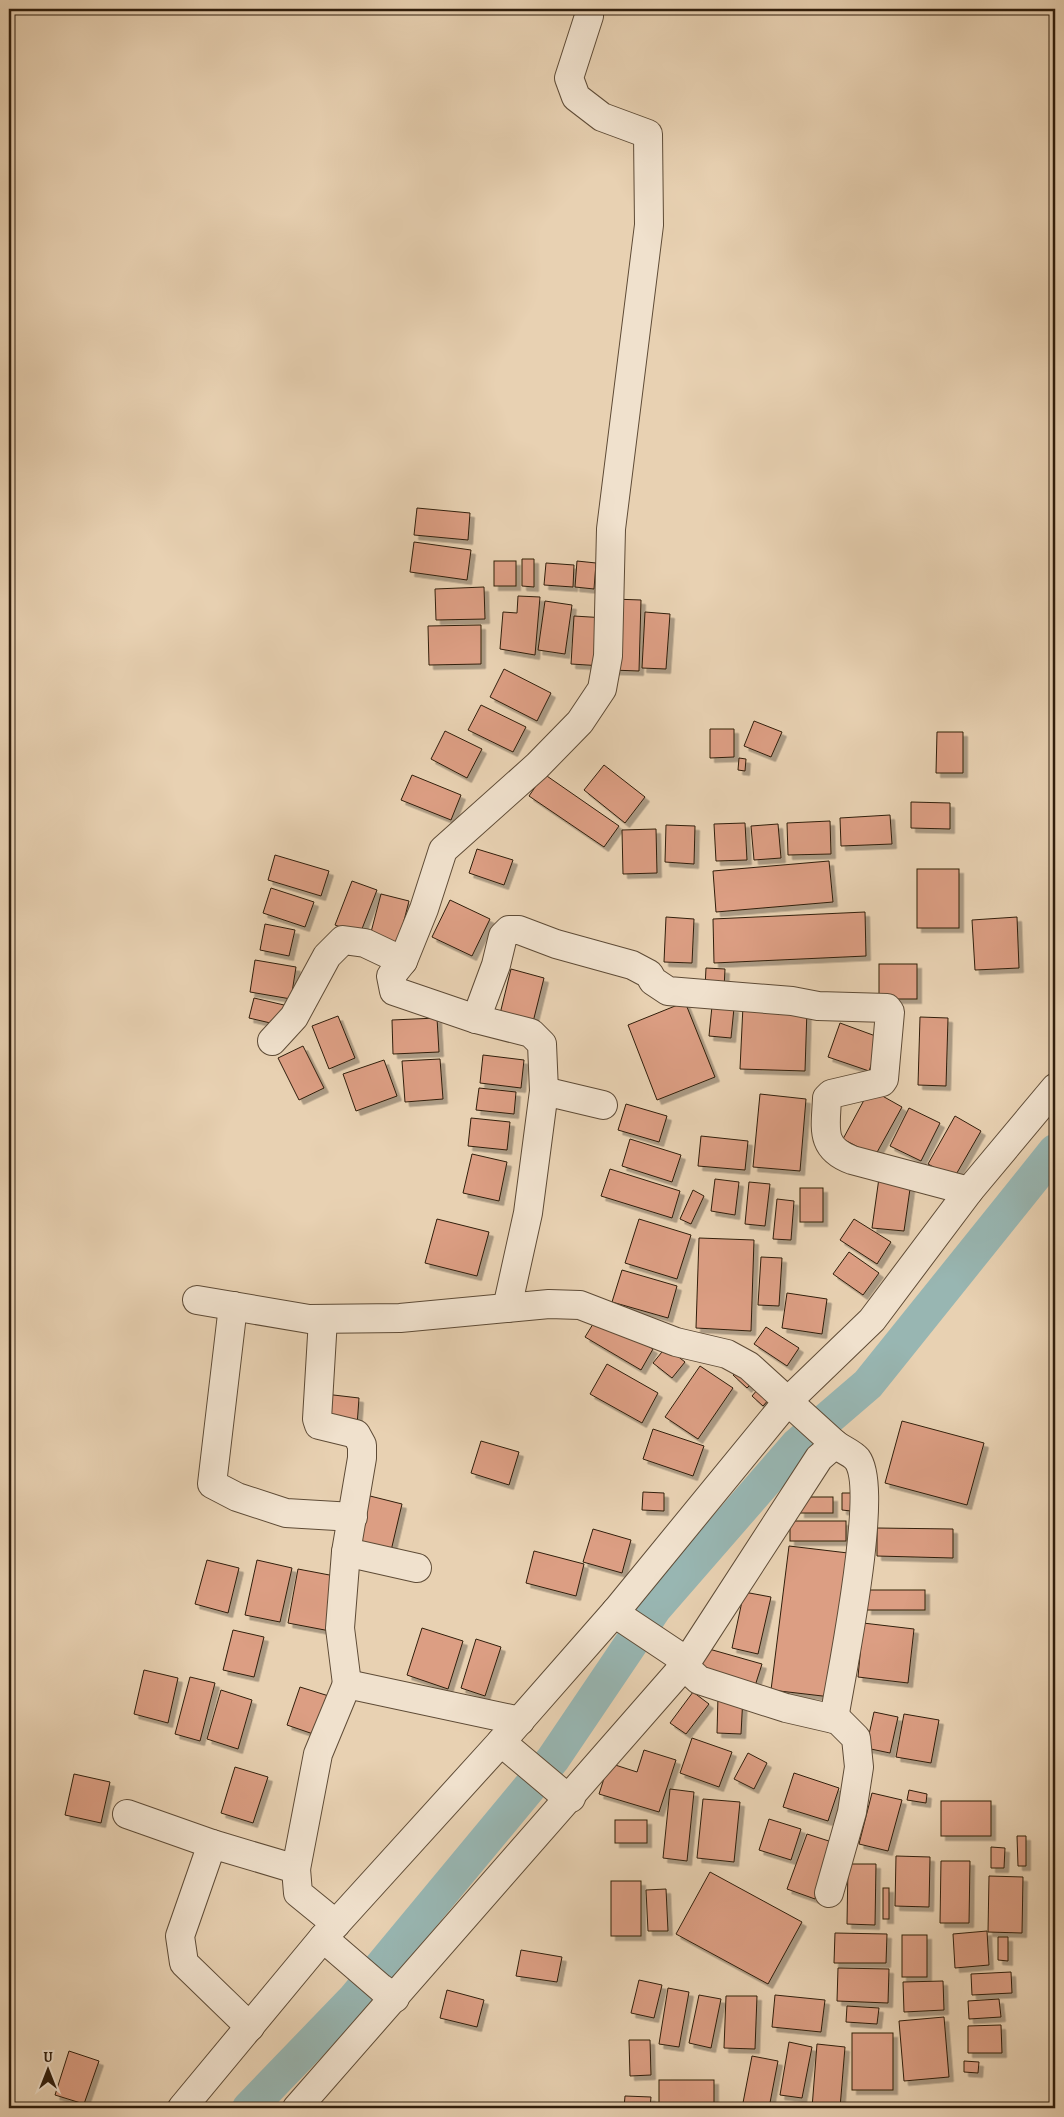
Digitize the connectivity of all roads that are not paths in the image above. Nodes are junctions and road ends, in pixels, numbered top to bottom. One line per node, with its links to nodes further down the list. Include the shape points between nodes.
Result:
1 (589, 16): 2 (street, via 569,78 576,97 602,117 648,134 649,225 611,529 608,656 602,689 580,722 537,766 444,850)
2 (403, 961): 3 (street, via 391,976 394,991); 4 (street, via 365,943 342,940 327,956 294,1017)
3 (476, 1019): 6 (street, via 532,1033 542,1044); 8 (street, via 503,936 509,930 518,930 642,969 659,987 668,991 818,1006 887,1008 890,1012 884,1079 827,1098 825,1133 830,1147 838,1155 852,1160)
4 (272, 1041)
5 (1055, 1088): 8 (street)
6 (544, 1091): 7 (street); 11 (street, via 528,1214)
7 (603, 1105)
8 (969, 1191): 13 (street, via 872,1320)
9 (197, 1300): 10 (street)
10 (233, 1306): 12 (street); 15 (street, via 212,1484 237,1497 286,1513)
11 (507, 1308): 12 (street, via 400,1318); 13 (street, via 580,1305 676,1342 727,1354 749,1366)
12 (323, 1319): 15 (street, via 317,1419 319,1425 360,1437 362,1458)
13 (792, 1406): 14 (street); 18 (street)
14 (830, 1440): 19 (street); 21 (street, via 856,1459 862,1471 864,1526)
15 (353, 1516): 16 (street)
16 (346, 1552): 17 (street); 20 (street, via 340,1628)
17 (416, 1568)
18 (619, 1614): 19 (street); 22 (street)
19 (680, 1660): 21 (street, via 699,1680 786,1708); 24 (street)
20 (347, 1684): 22 (street); 27 (street, via 318,1754)
21 (834, 1719): 28 (street, via 856,1738 859,1767 852,1812)
22 (520, 1722): 23 (street)
23 (506, 1746): 24 (street); 29 (street)
24 (564, 1794): 30 (street)
25 (127, 1814): 26 (street)
26 (212, 1844): 27 (street); 31 (street, via 180,1936 184,1962)
27 (296, 1869): 29 (street, via 298,1893)
28 (829, 1894)
29 (333, 1938): 30 (street); 31 (street)
30 (388, 1993): 33 (street)
31 (250, 2027): 32 (street)
32 (182, 2108)
33 (297, 2108)

